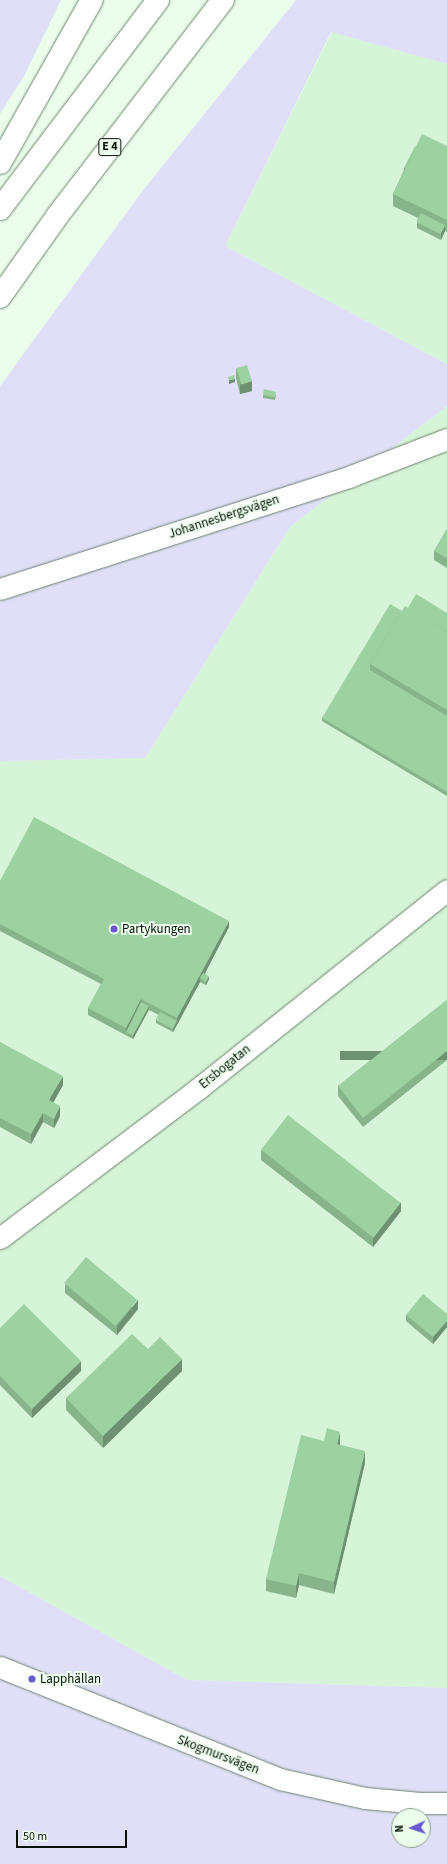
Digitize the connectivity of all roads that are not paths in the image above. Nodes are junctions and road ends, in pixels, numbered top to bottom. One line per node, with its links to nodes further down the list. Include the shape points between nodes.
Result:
1 (92, 0): 4 (highway)
2 (158, 0): 5 (highway)
3 (223, 0): 6 (highway, E 4, via 58,215)
4 (0, 162)
5 (0, 209)
6 (0, 297)
7 (447, 439): 8 (street, Johannesbergsvägen, via 351,476)
8 (0, 589)
9 (447, 890): 10 (street, Ersbogatan, via 199,1088)
10 (0, 1238)
11 (0, 1668): 12 (street, Skogmursvägen, via 280,1779 365,1798)
12 (447, 1803)

